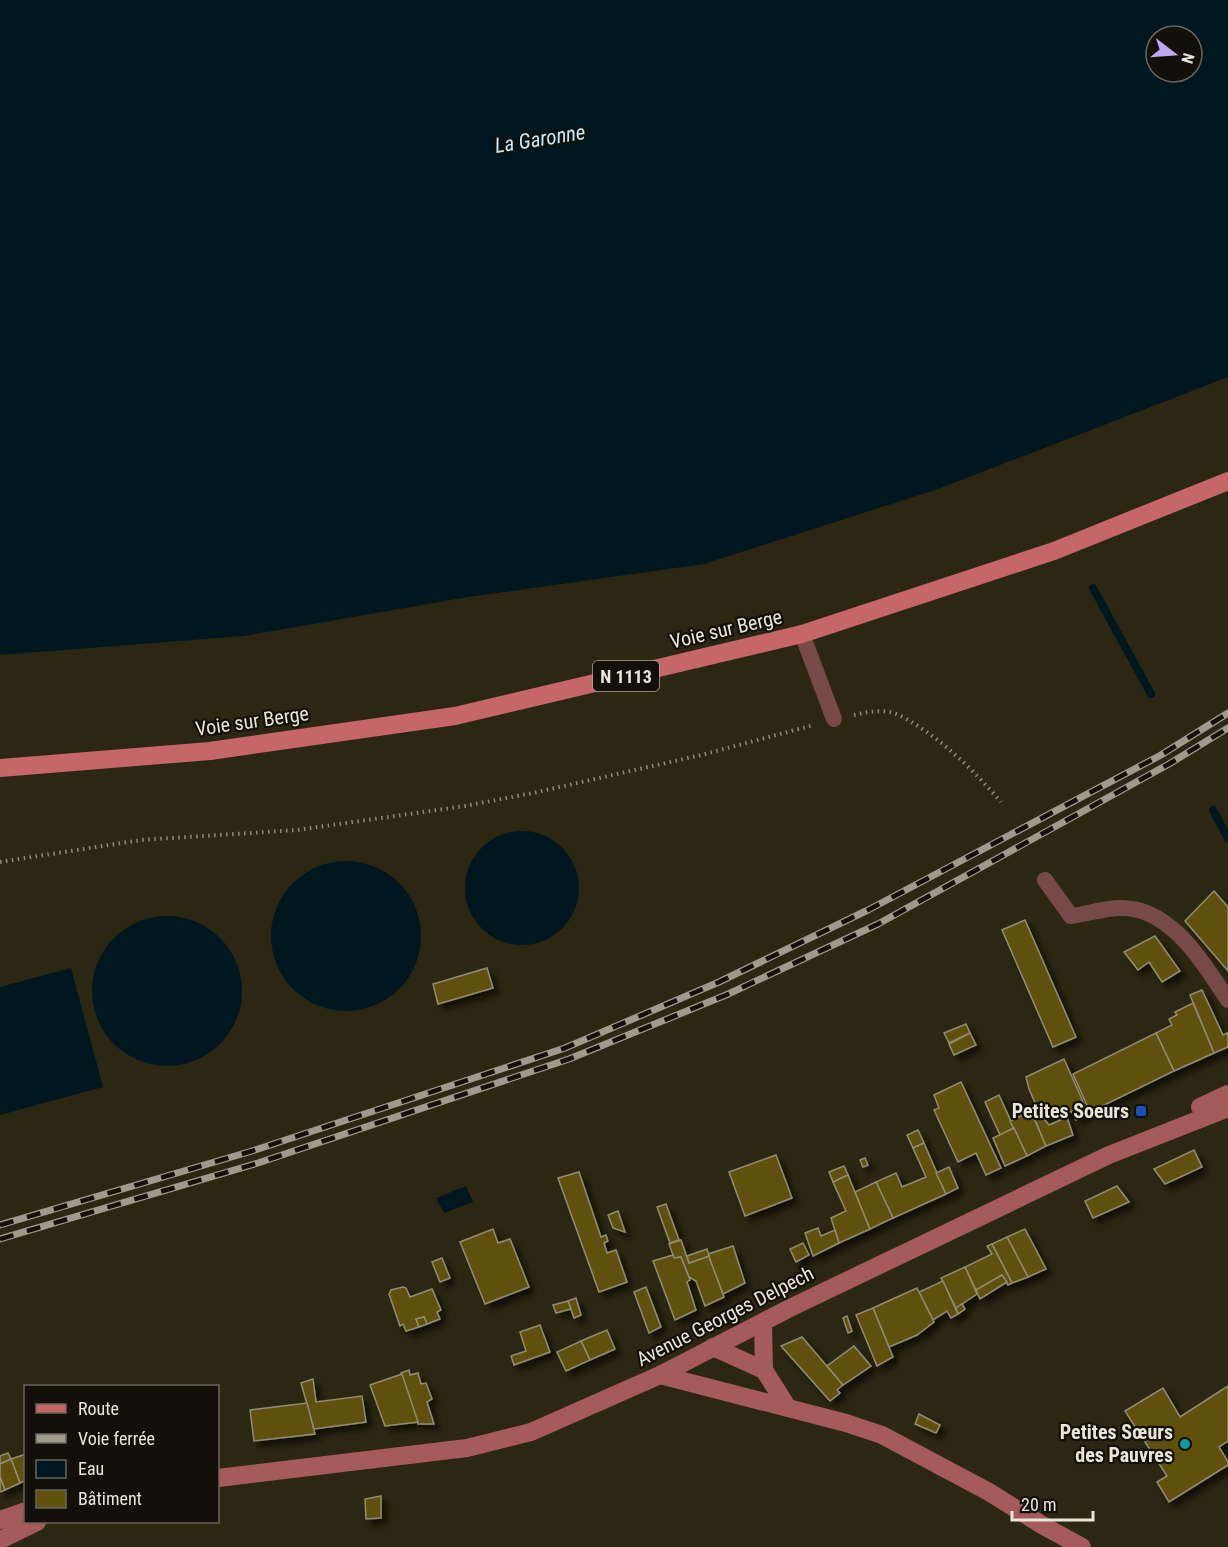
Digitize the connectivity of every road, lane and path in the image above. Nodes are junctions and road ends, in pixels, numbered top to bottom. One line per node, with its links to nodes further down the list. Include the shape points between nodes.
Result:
1 (1228, 481): 2 (main road, Voie sur Berge / N 1113, via 1053,551)
2 (802, 634): 3 (lane); 4 (main road, Voie sur Berge / N 1113, via 455,716 210,751)
3 (834, 720): 5 (path, via 874,711 906,719 958,755); 6 (path, via 701,755 465,806 297,830 141,840)
4 (0, 768)
5 (1001, 802)
6 (0, 862)
7 (1045, 880): 8 (lane, via 1071,916 1119,908 1160,919 1175,930)
8 (1228, 1000)
9 (1228, 1094): 11 (main road)
10 (1228, 1108): 11 (main road, Avenue Georges Delpech)
11 (1125, 1148): 12 (main road, Avenue Georges Delpech)
12 (763, 1323): 13 (main road, Avenue Georges Delpech); 14 (main road)
13 (713, 1347): 14 (main road); 15 (main road, Avenue Georges Delpech)
14 (764, 1370): 16 (main road)
15 (660, 1375): 16 (main road); 17 (main road, Avenue Georges Delpech, via 531,1432 494,1442)
16 (788, 1408): 22 (main road, via 882,1434)
17 (219, 1478)
18 (24, 1512): 19 (main road)
19 (0, 1520)
20 (33, 1523): 21 (main road)
21 (0, 1540)
22 (1082, 1547)

